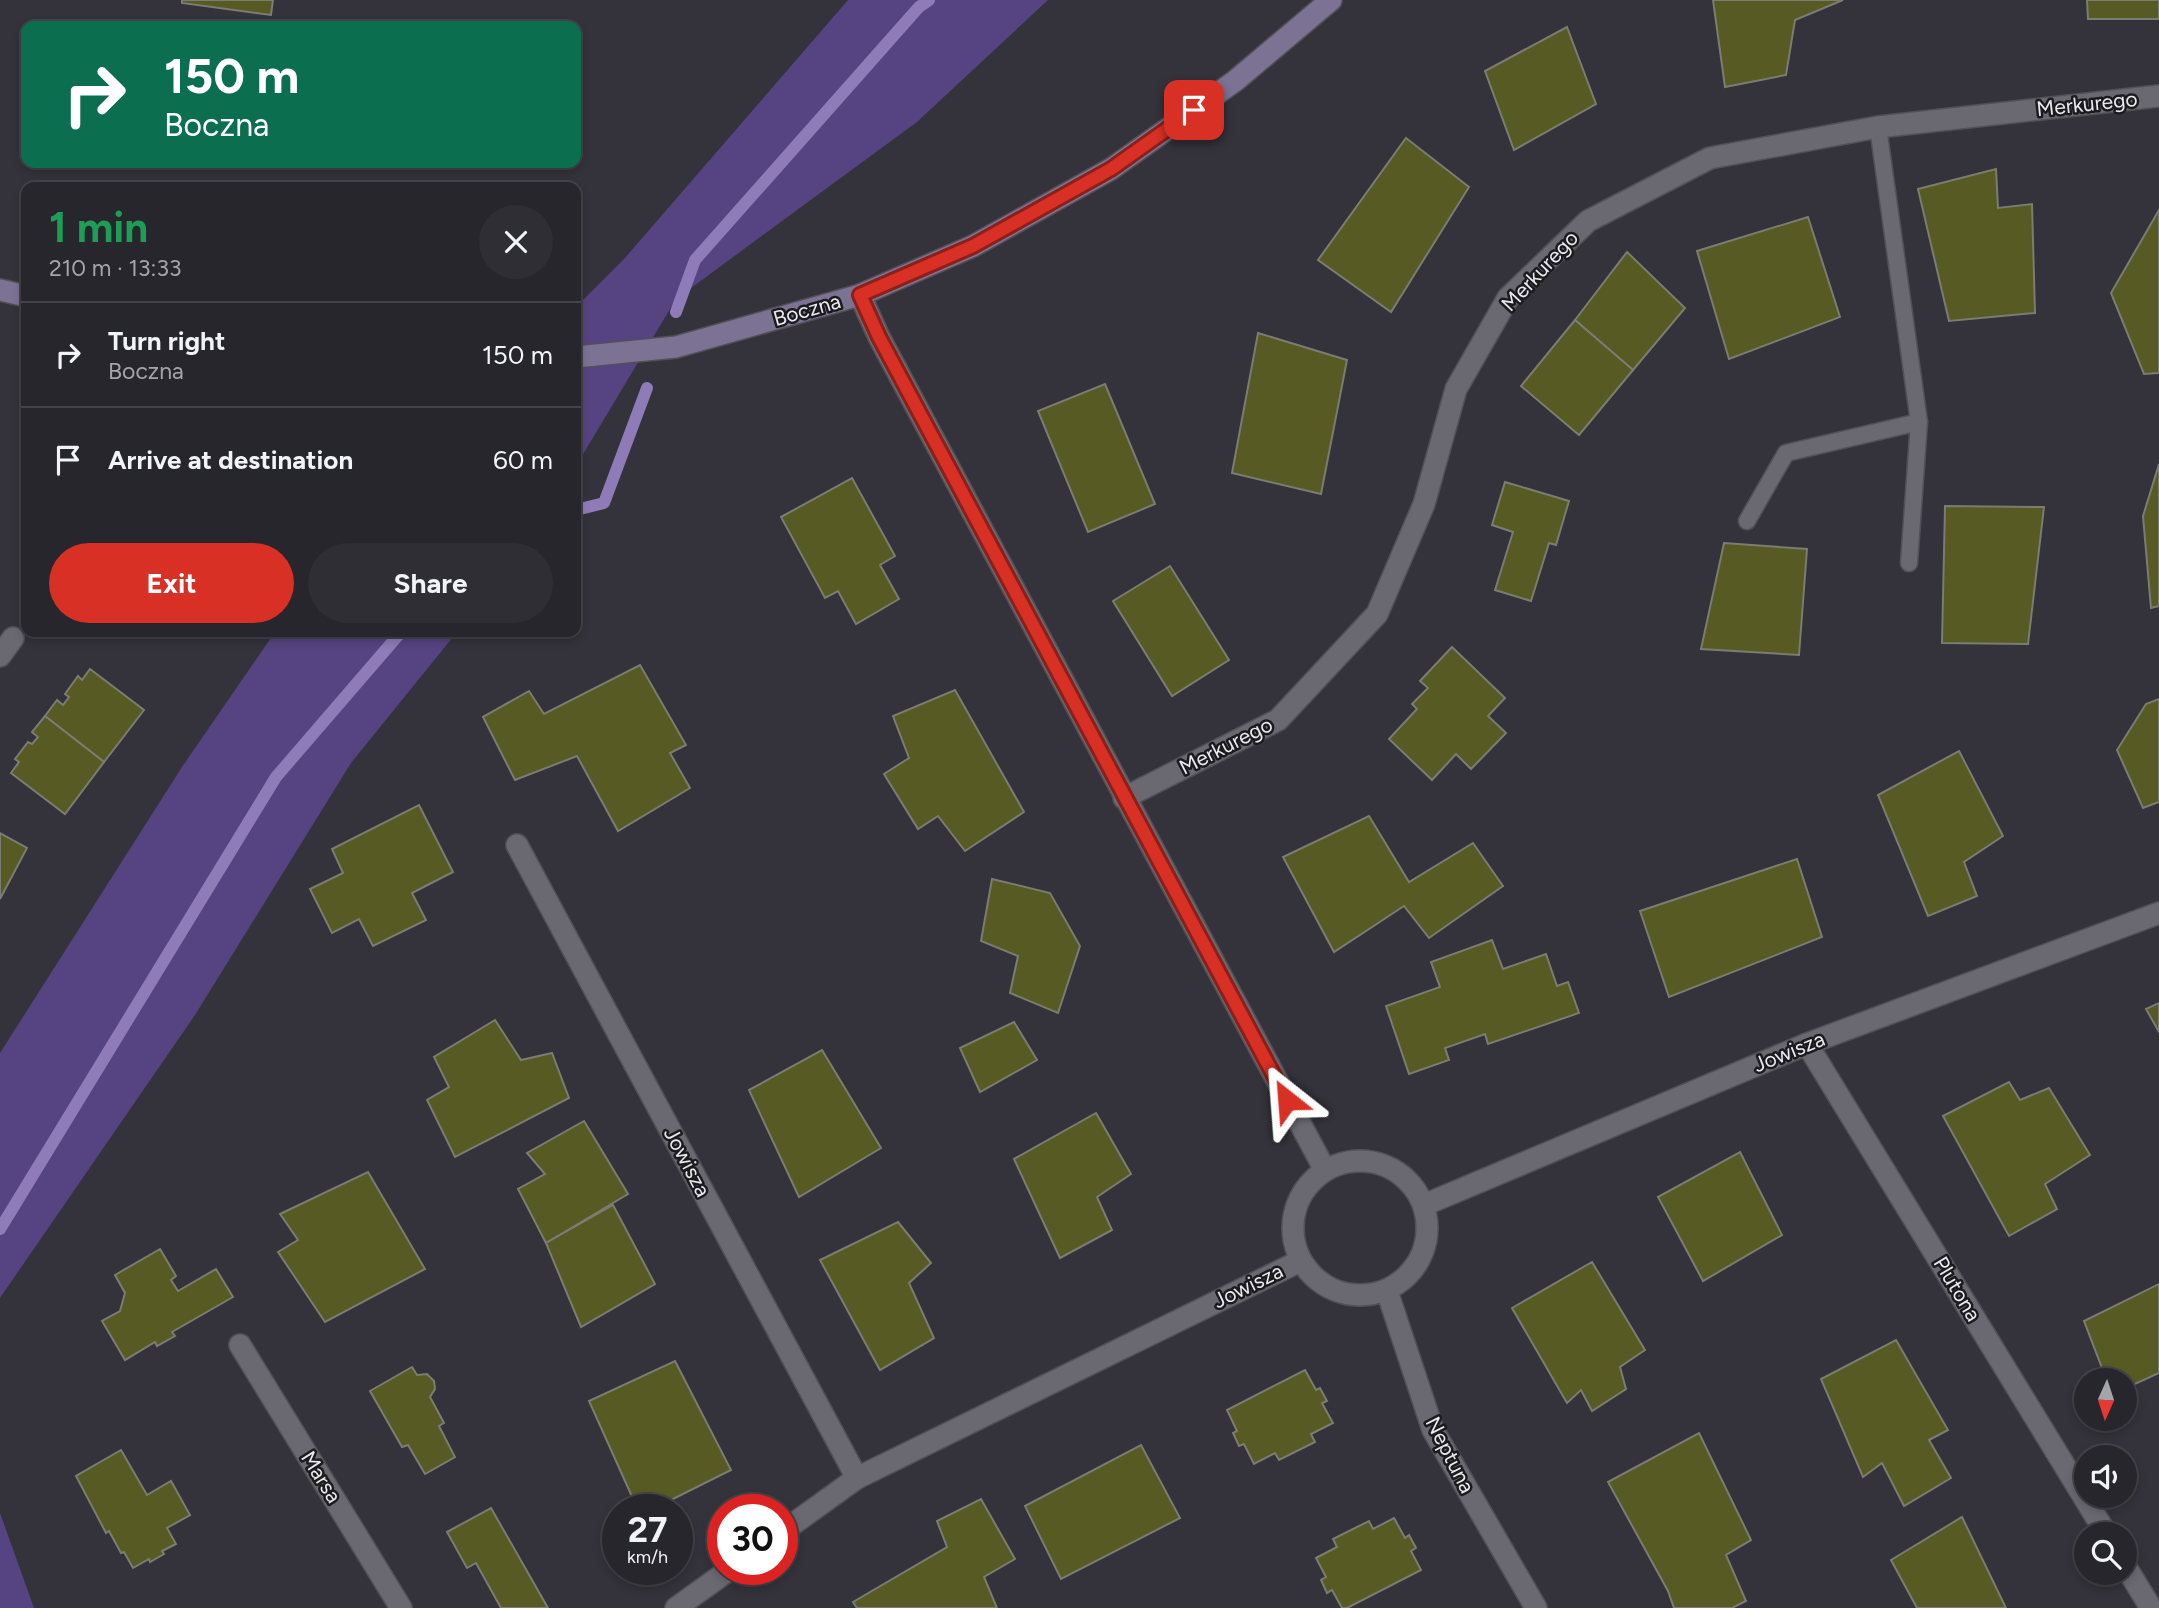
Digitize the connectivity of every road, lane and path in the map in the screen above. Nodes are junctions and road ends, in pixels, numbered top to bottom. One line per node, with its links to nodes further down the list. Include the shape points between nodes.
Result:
1 (1331, 0): 6 (street, Boczna, via 1235,81 1111,169 973,246)
2 (2159, 96): 3 (street, Merkurego)
3 (1878, 127): 8 (lane); 13 (street, Merkurego, via 1710,158 1588,221 1508,298 1456,389 1424,504 1377,614 1278,720)
4 (0, 290): 5 (street)
5 (21, 295)
6 (860, 295): 7 (street, Boczna, via 676,347); 13 (street)
7 (581, 356)
8 (1919, 422): 9 (lane, via 1786,453); 10 (lane)
9 (1747, 521)
10 (1909, 563)
11 (13, 638): 12 (street)
12 (0, 656)
13 (1124, 798): 17 (street)
14 (517, 845): 22 (street, Jowisza)
15 (2159, 913): 16 (street, Jowisza)
16 (1807, 1044): 18 (street, Jowisza); 24 (street, Plutona)
17 (1325, 1170): 18 (street, via 1353,1160 1382,1164 1408,1180); 19 (street, Jowisza, via 1305,1187 1294,1210 1292,1236)
18 (1424, 1205): 20 (street, via 1428,1230 1422,1255 1408,1276)
19 (1300, 1261): 20 (street, Jowisza, via 1322,1286 1354,1296); 22 (street, Jowisza)
20 (1387, 1291): 29 (street, Neptuna, via 1433,1430)
21 (240, 1345): 27 (street, Marsa)
22 (857, 1478): 23 (street, Jowisza)
23 (798, 1520)
24 (2098, 1522)
25 (708, 1585): 28 (street)
26 (2137, 1585): 30 (street)
27 (401, 1608)
28 (676, 1608)
29 (1536, 1608)
30 (2151, 1608)

